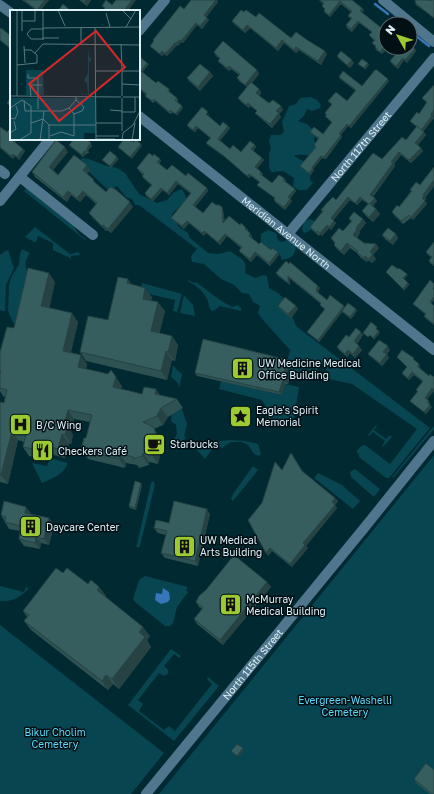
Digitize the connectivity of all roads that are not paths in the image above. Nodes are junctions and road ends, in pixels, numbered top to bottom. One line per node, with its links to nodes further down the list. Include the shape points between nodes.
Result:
1 (165, 0): 5 (street)
2 (383, 0): 6 (street)
3 (0, 4): 4 (street)
4 (10, 12)
5 (140, 30)
6 (434, 42)
7 (434, 58): 12 (street, North 117th Street)
8 (140, 117): 12 (street, Meridian Avenue North)
9 (49, 140): 10 (street)
10 (20, 177): 11 (street); 13 (street)
11 (0, 201)
12 (288, 234): 14 (street, Meridian Avenue North)
13 (93, 235)
14 (434, 350)
15 (434, 441): 16 (street, North 115th Street)
16 (146, 794)

